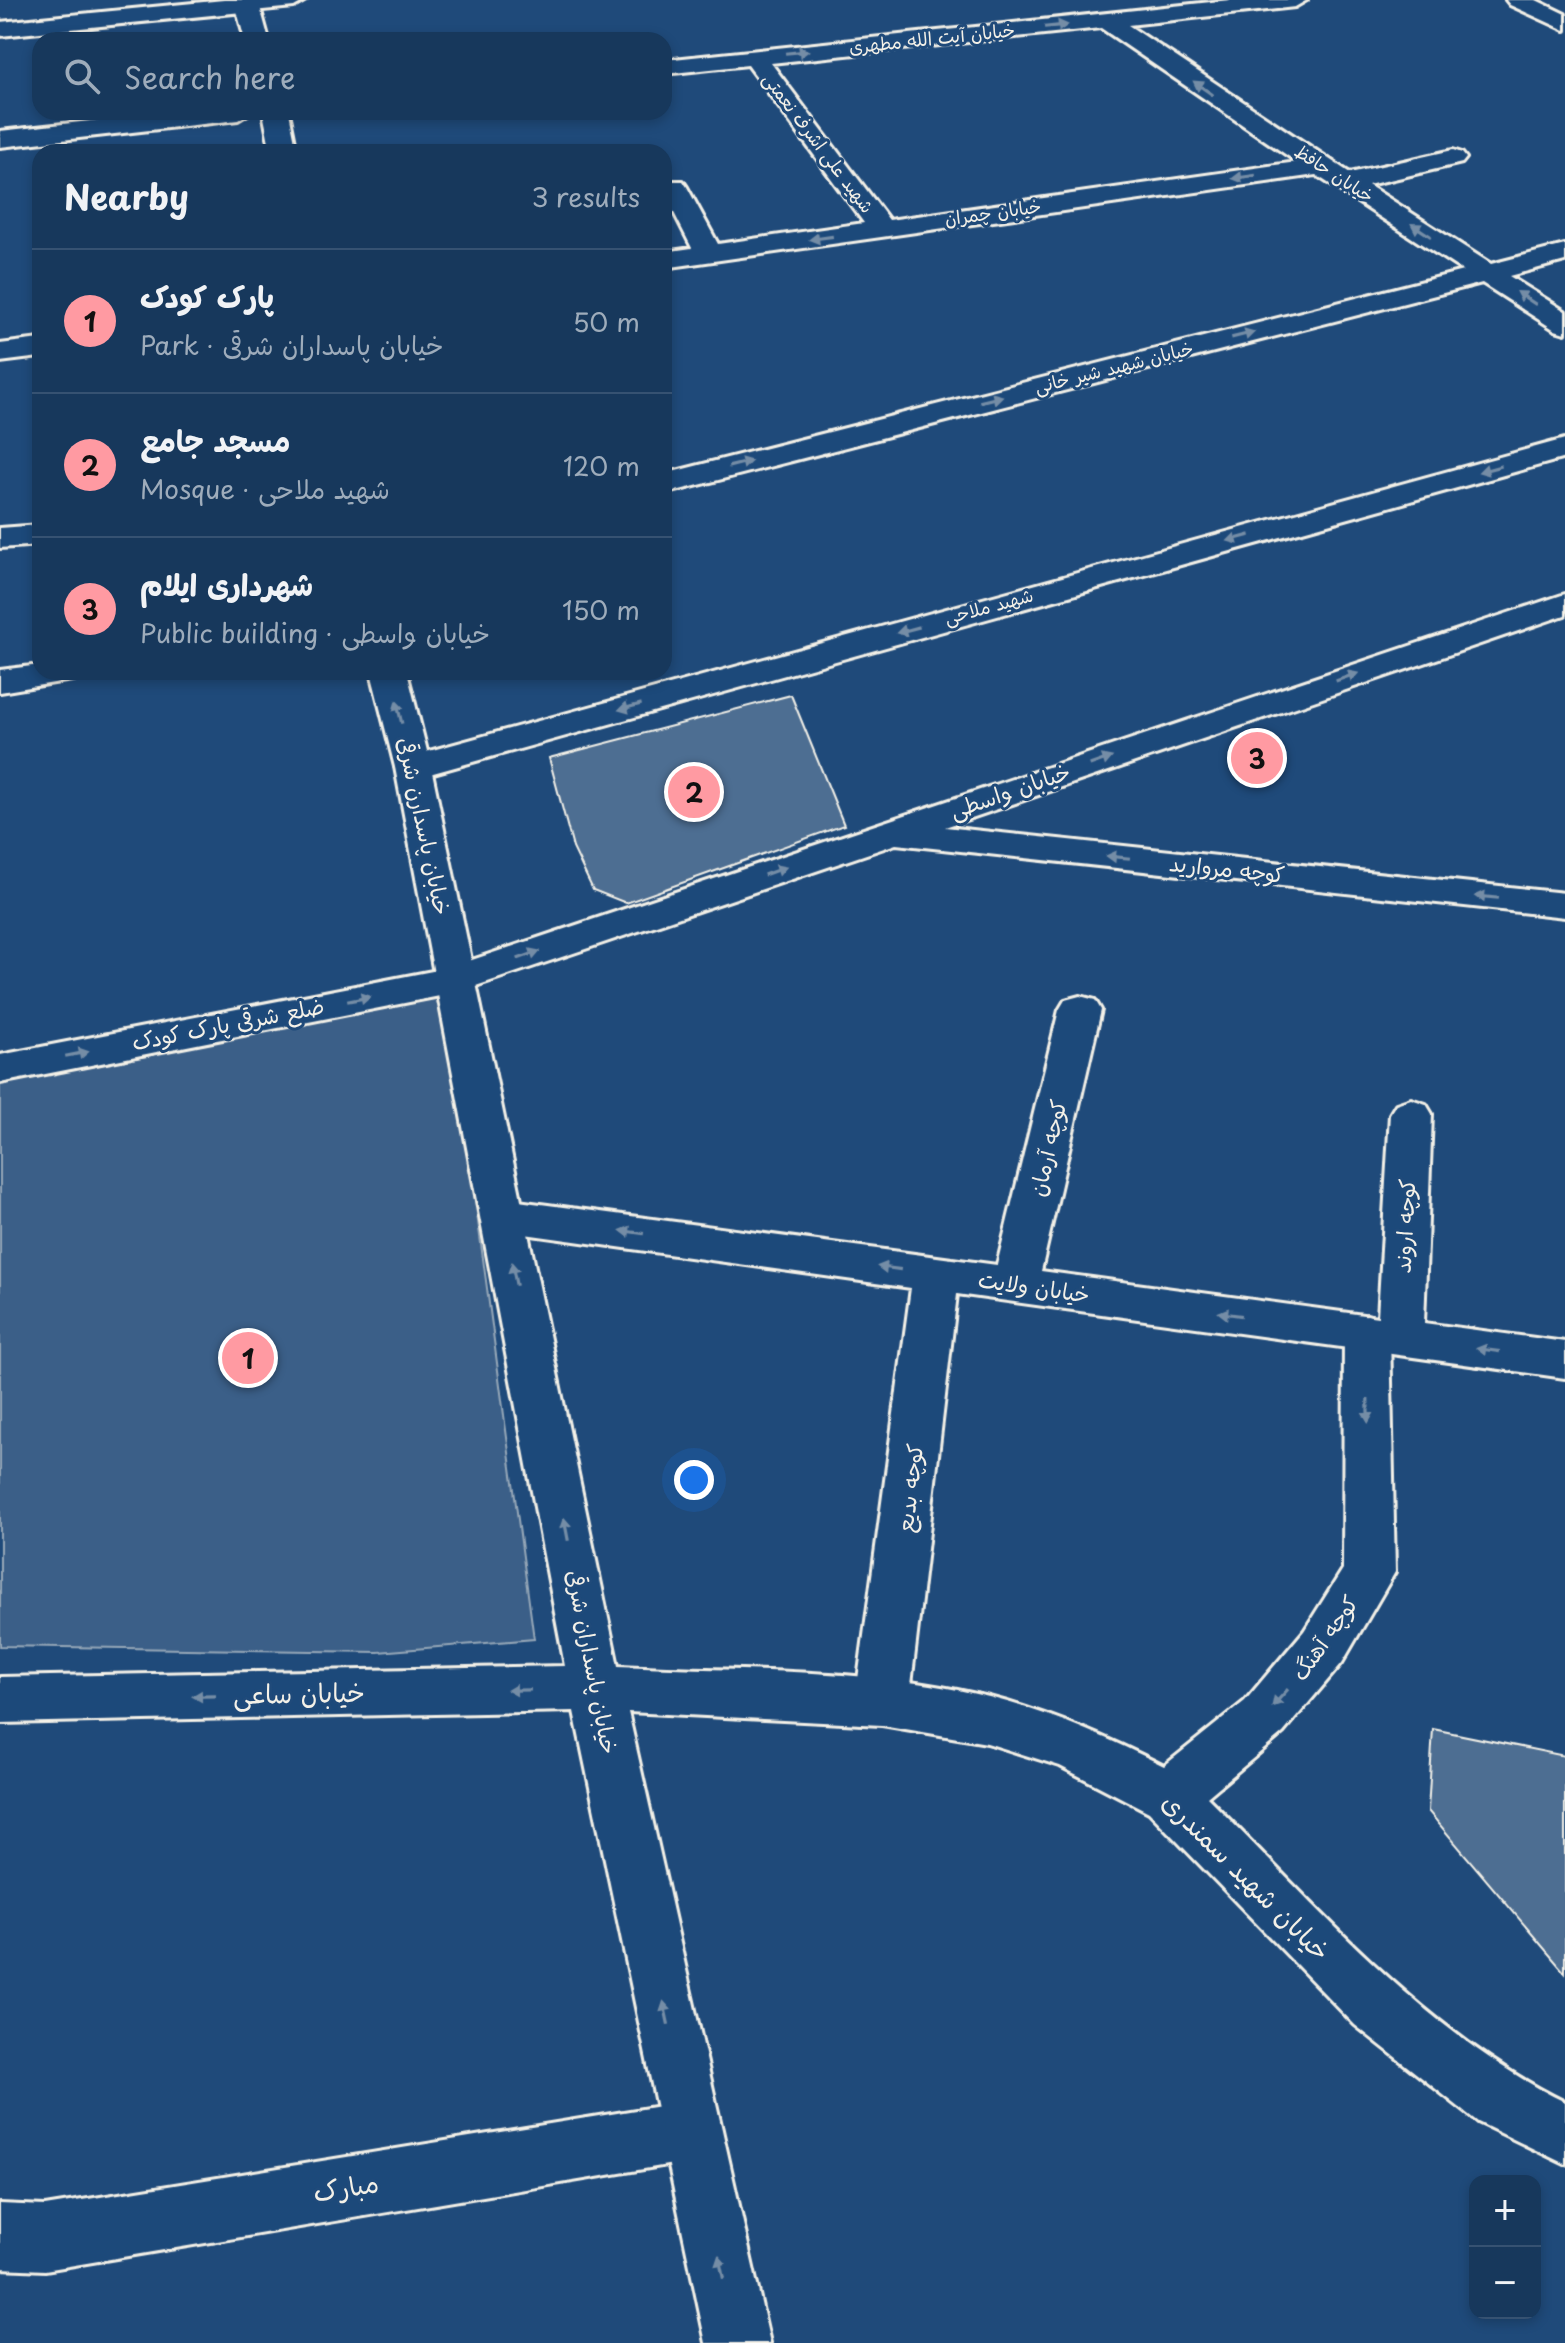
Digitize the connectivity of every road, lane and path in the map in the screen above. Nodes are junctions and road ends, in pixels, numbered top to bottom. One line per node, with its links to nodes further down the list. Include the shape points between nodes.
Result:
1 (294, 0): 4 (street)
2 (1295, 0): 5 (street, خیابان آیت الله مطهری)
3 (1518, 0): 6 (street)
4 (247, 2): 7 (street); 8 (street)
5 (1106, 20): 9 (street, خیابان آیت الله مطهری, one-way to 5); 16 (street, خیابان حافظ, one-way to 5)
6 (1565, 23)
7 (0, 29)
8 (255, 32)
9 (754, 57): 10 (street, خیابان آیت الله مطهری); 19 (street, شهید علی اشرف نعمتی)
10 (672, 66)
11 (167, 120): 13 (street)
12 (278, 120): 14 (street)
13 (0, 139)
14 (282, 144)
15 (1453, 158): 17 (street)
16 (1322, 166): 17 (street, خیابان حافظ); 19 (street, خیابان چمران, one-way to 19)
17 (1347, 182): 23 (street, خیابان حافظ, one-way to 17)
18 (674, 187): 21 (street)
19 (882, 229): 21 (street, خیابان چمران, one-way to 21)
20 (1565, 253): 23 (street, خیابان شهید شیر خانی)
21 (709, 254): 22 (street, خیابان چمران)
22 (672, 259)
23 (1486, 272): 24 (street, خیابان حافظ, one-way to 23); 28 (street, خیابان شهید شیر خانی, one-way to 23)
24 (1565, 324)
25 (32, 349): 26 (street)
26 (0, 353)
27 (1565, 448): 35 (street, شهید ملاحی, one-way to 35)
28 (672, 482)
29 (32, 536): 30 (street)
30 (0, 538)
31 (1565, 604): 36 (street, خیابان واسطی, one-way to 31)
32 (32, 677): 34 (street)
33 (391, 680): 35 (street, خیابان پاسدارن شرقی, one-way to 33)
34 (0, 681)
35 (413, 767): 38 (street, خیابان پاسدارن شرقی)
36 (888, 833): 37 (street, کوچه مروارید, one-way to 36); 38 (street, خیابان واسطی, one-way to 36)
37 (1565, 905)
38 (455, 980): 40 (street, ضلع شرقی پارک کودک, one-way to 38); 42 (street, خیابان پاسداران شرقی)
39 (1080, 1010): 44 (street, کوچه آرمان)
40 (0, 1069)
41 (1411, 1114): 45 (street, کوچه اروند)
42 (503, 1215): 43 (street, خیابان ولایت, one-way to 42); 47 (street, خیابان پاسداران شرقی, one-way to 42)
43 (936, 1274): 44 (street, خیابان ولایت); 49 (street, کوچه بدیع)
44 (1015, 1285): 45 (street, خیابان ولایت, one-way to 44)
45 (1383, 1335): 46 (street, خیابان ولایت, one-way to 45); 50 (street, کوچه آهنگ, one-way to 50, via 1369,1572 1323,1647 1264,1717)
46 (1565, 1360)
47 (597, 1688): 48 (street, خیابان ساعی, one-way to 48); 49 (street, خیابان شهید سمندری); 51 (street, خیابان پاسداران شرقی, one-way to 47)
48 (0, 1700)
49 (882, 1702): 50 (street, خیابان شهید سمندری, via 987,1720 1075,1747)
50 (1169, 1795): 52 (street, خیابان شهید سمندری, via 1376,2005 1499,2101)
51 (691, 2131): 53 (street, مبارک, via 45,2238); 54 (street, خیابان پاسداران شرقی, one-way to 51)
52 (1565, 2134)
53 (0, 2236)
54 (738, 2343)

